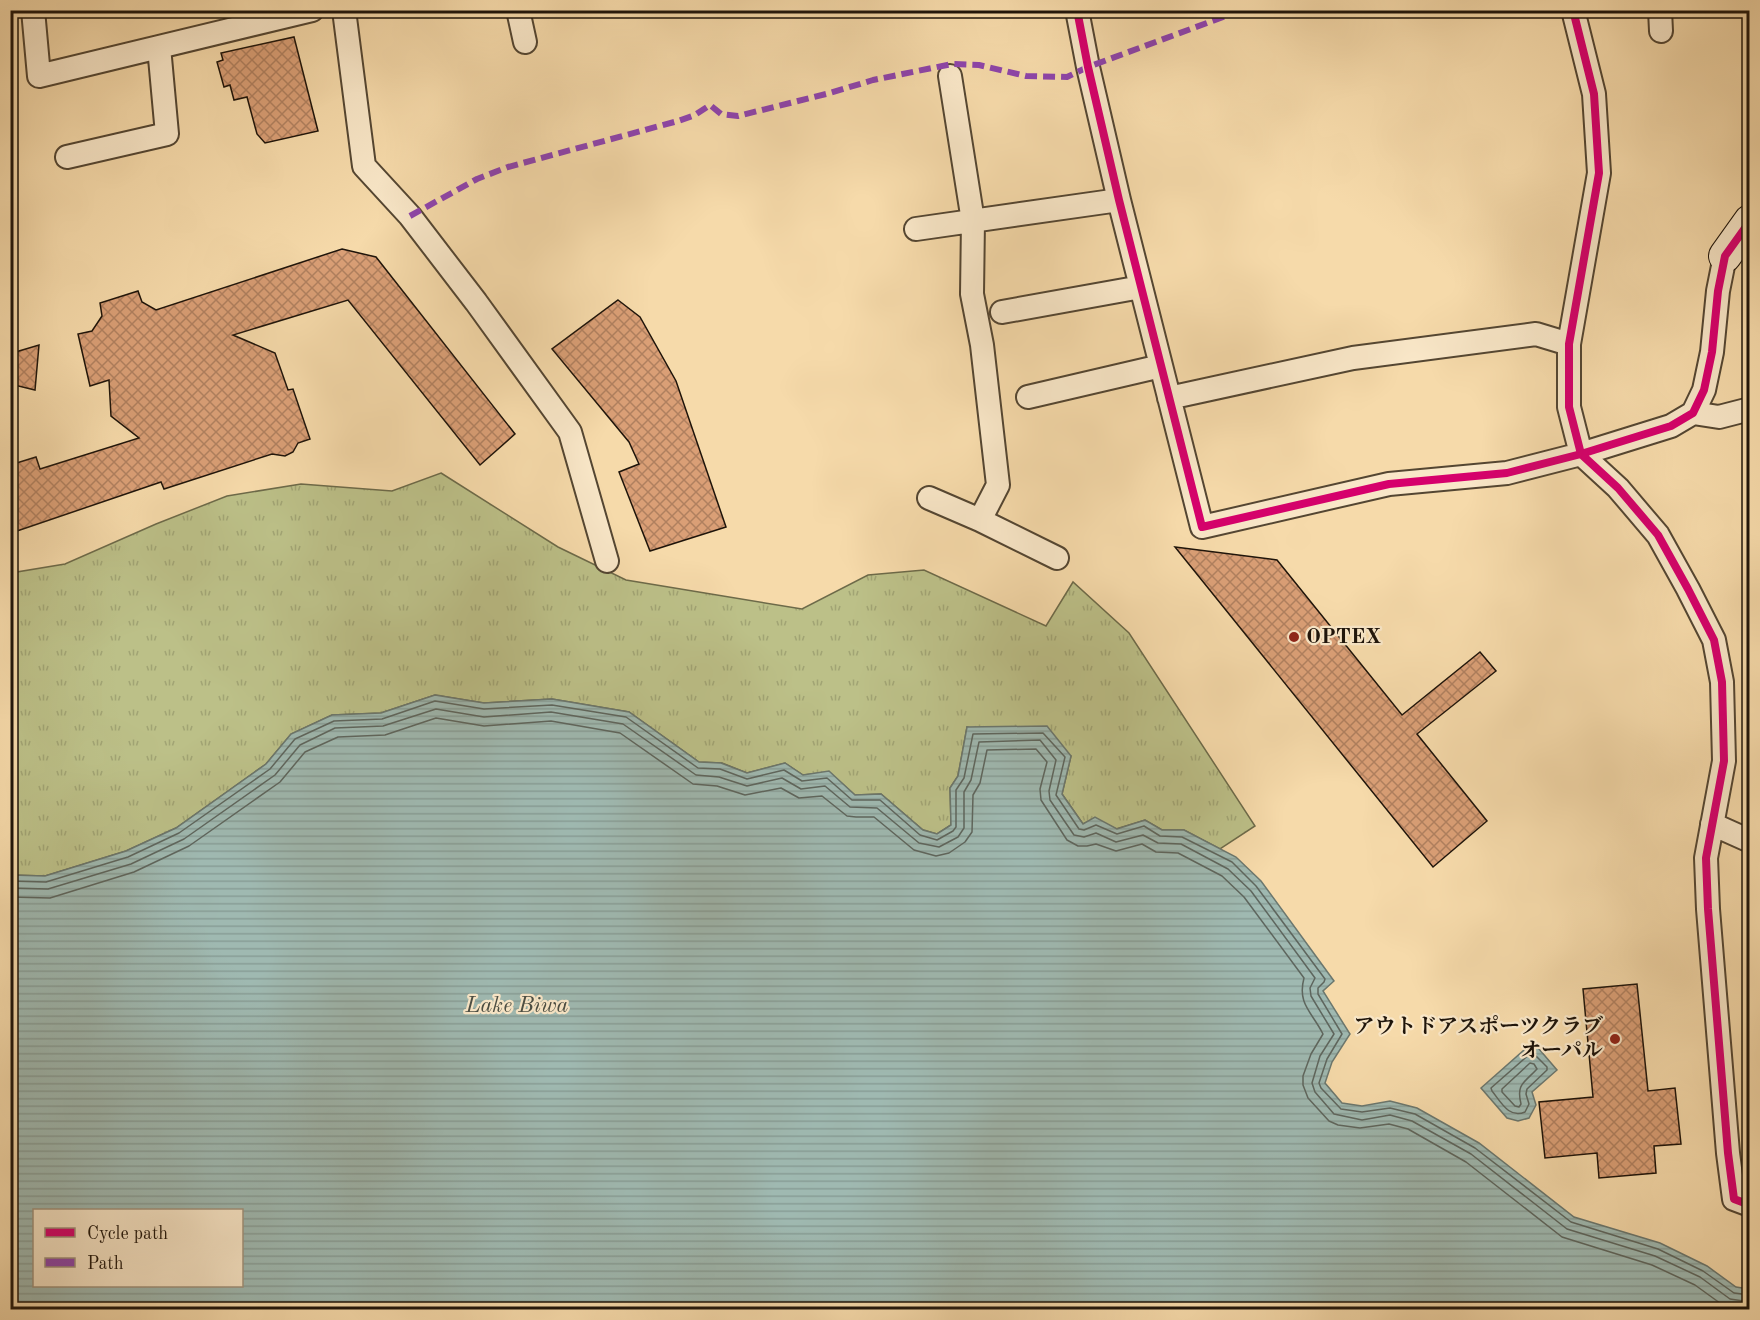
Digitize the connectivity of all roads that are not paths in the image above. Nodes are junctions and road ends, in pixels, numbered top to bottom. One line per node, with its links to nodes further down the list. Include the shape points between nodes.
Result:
1 (33, 10): 8 (street, via 39,76)
2 (312, 10): 8 (street)
3 (344, 10): 28 (street, via 364,166 410,216 570,432)
4 (518, 10): 7 (street)
5 (1077, 10): 11 (street)
6 (1573, 10): 18 (street, via 1594,94 1599,173)
7 (525, 42)
8 (159, 47): 10 (street, via 167,134)
9 (950, 76): 12 (street)
10 (67, 157)
11 (1119, 200): 12 (street); 16 (street)
12 (973, 221): 14 (street); 26 (street, via 972,294 982,345 998,485)
13 (1749, 221): 15 (street)
14 (915, 229)
15 (1725, 256): 23 (street, via 1712,352 1704,390)
16 (1141, 287): 17 (street); 19 (street)
17 (1002, 312)
18 (1569, 344): 21 (street, via 1536,334 1353,358); 24 (street, via 1569,408)
19 (1161, 366): 20 (street); 21 (street)
20 (1028, 397)
21 (1169, 398): 24 (street, via 1202,527 1389,484 1507,473)
22 (1749, 409): 23 (street, via 1719,417)
23 (1693, 413): 24 (street, via 1671,426)
24 (1581, 454): 29 (street, via 1618,488 1658,535 1714,640 1722,682 1724,762)
25 (929, 498): 26 (street)
26 (980, 520): 27 (street)
27 (1057, 558)
28 (607, 561)
29 (1712, 824): 30 (street); 31 (street, via 1706,858 1708,909 1728,1154 1734,1199)
30 (1749, 841)
31 (1749, 1205)

